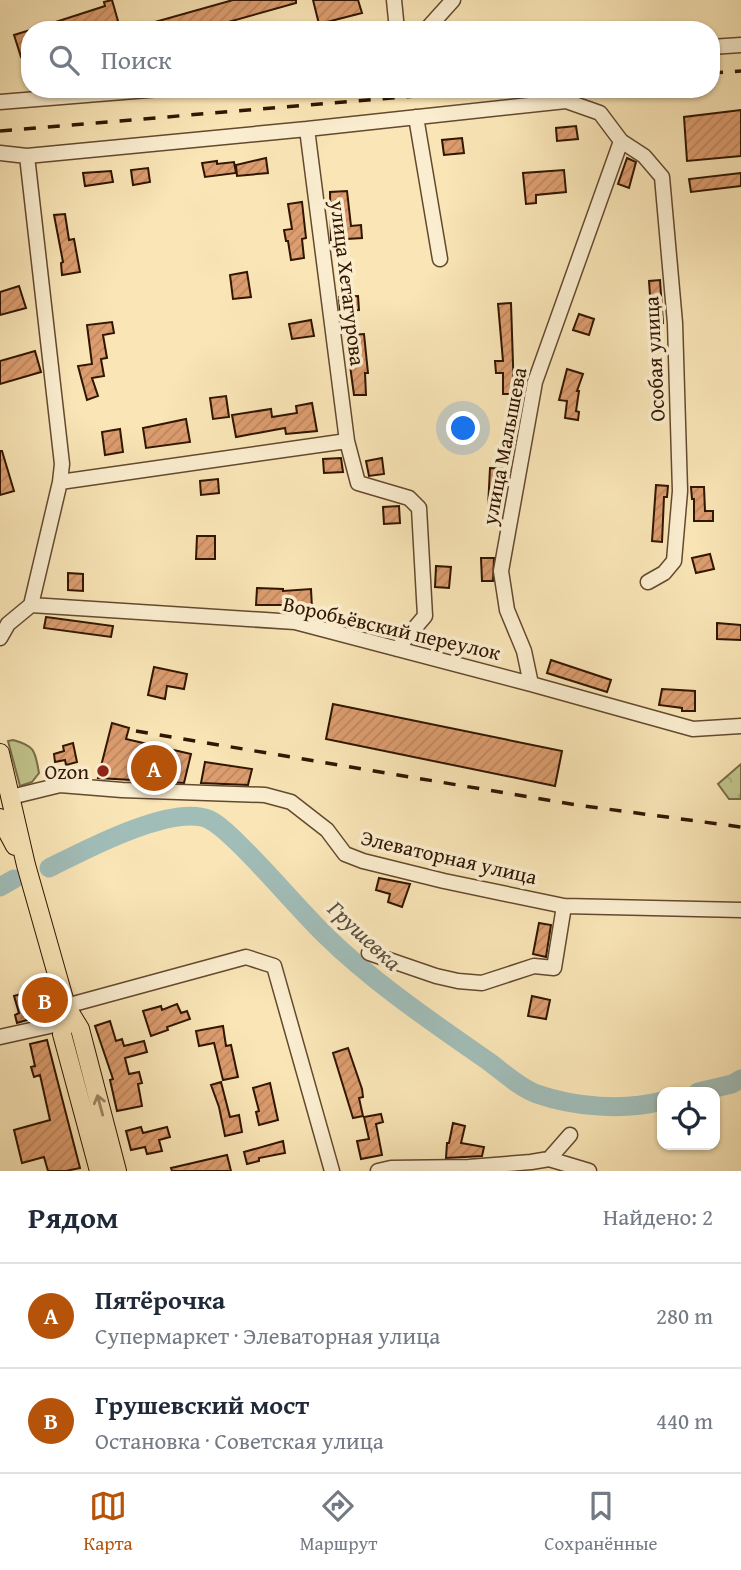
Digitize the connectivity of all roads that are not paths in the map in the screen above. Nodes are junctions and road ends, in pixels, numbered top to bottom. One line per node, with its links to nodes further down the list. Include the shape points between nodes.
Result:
1 (394, 0): 3 (street)
2 (453, 0): 4 (street)
3 (396, 21)
4 (434, 21)
5 (741, 45): 6 (street)
6 (720, 46)
7 (49, 98): 8 (street)
8 (0, 102)
9 (416, 117): 10 (street, Особая улица); 11 (street, Особая улица, via 566,101 600,113); 14 (street)
10 (307, 130): 13 (street, Особая улица); 15 (street, улица Хетагурова)
11 (621, 141): 17 (street, Особая улица, via 644,156 662,177 675,323 680,491 674,561); 21 (street, улица Малышева, via 535,382 501,571 507,610 524,651)
12 (0, 153): 13 (street, Особая улица)
13 (27, 156): 16 (street, via 62,464)
14 (440, 259)
15 (347, 441): 16 (street); 20 (street, улица Хетагурова, via 359,483 409,498 419,508 425,616)
16 (60, 482): 18 (street)
17 (648, 582)
18 (31, 605): 19 (street, via 8,624); 20 (street, Воробьёвский переулок, via 295,622)
19 (0, 638)
20 (397, 649): 21 (street, Воробьёвский переулок)
21 (531, 684): 22 (street, Воробьёвский переулок, via 693,729)
22 (741, 726)
23 (0, 755): 24 (main road)
24 (11, 797): 26 (main road); 27 (street, Элеваторная улица, via 60,785 265,795 291,802 327,830 345,854 363,861)
25 (0, 818): 26 (main road)
26 (26, 866): 30 (main road)
27 (565, 906): 28 (street, Элеваторная улица); 29 (street, via 554,968 534,966 482,983 436,976)
28 (741, 910)
29 (369, 953)
30 (65, 1014): 31 (street); 34 (main road, via 62,1034); 35 (main road, one-way to 30, via 80,1029); 36 (street, via 246,957 274,966)
31 (0, 1037)
32 (570, 1135): 33 (street)
33 (549, 1158): 37 (street, via 505,1165); 38 (street)
34 (99, 1171)
35 (117, 1171)
36 (332, 1171)
37 (378, 1171)
38 (589, 1171)

